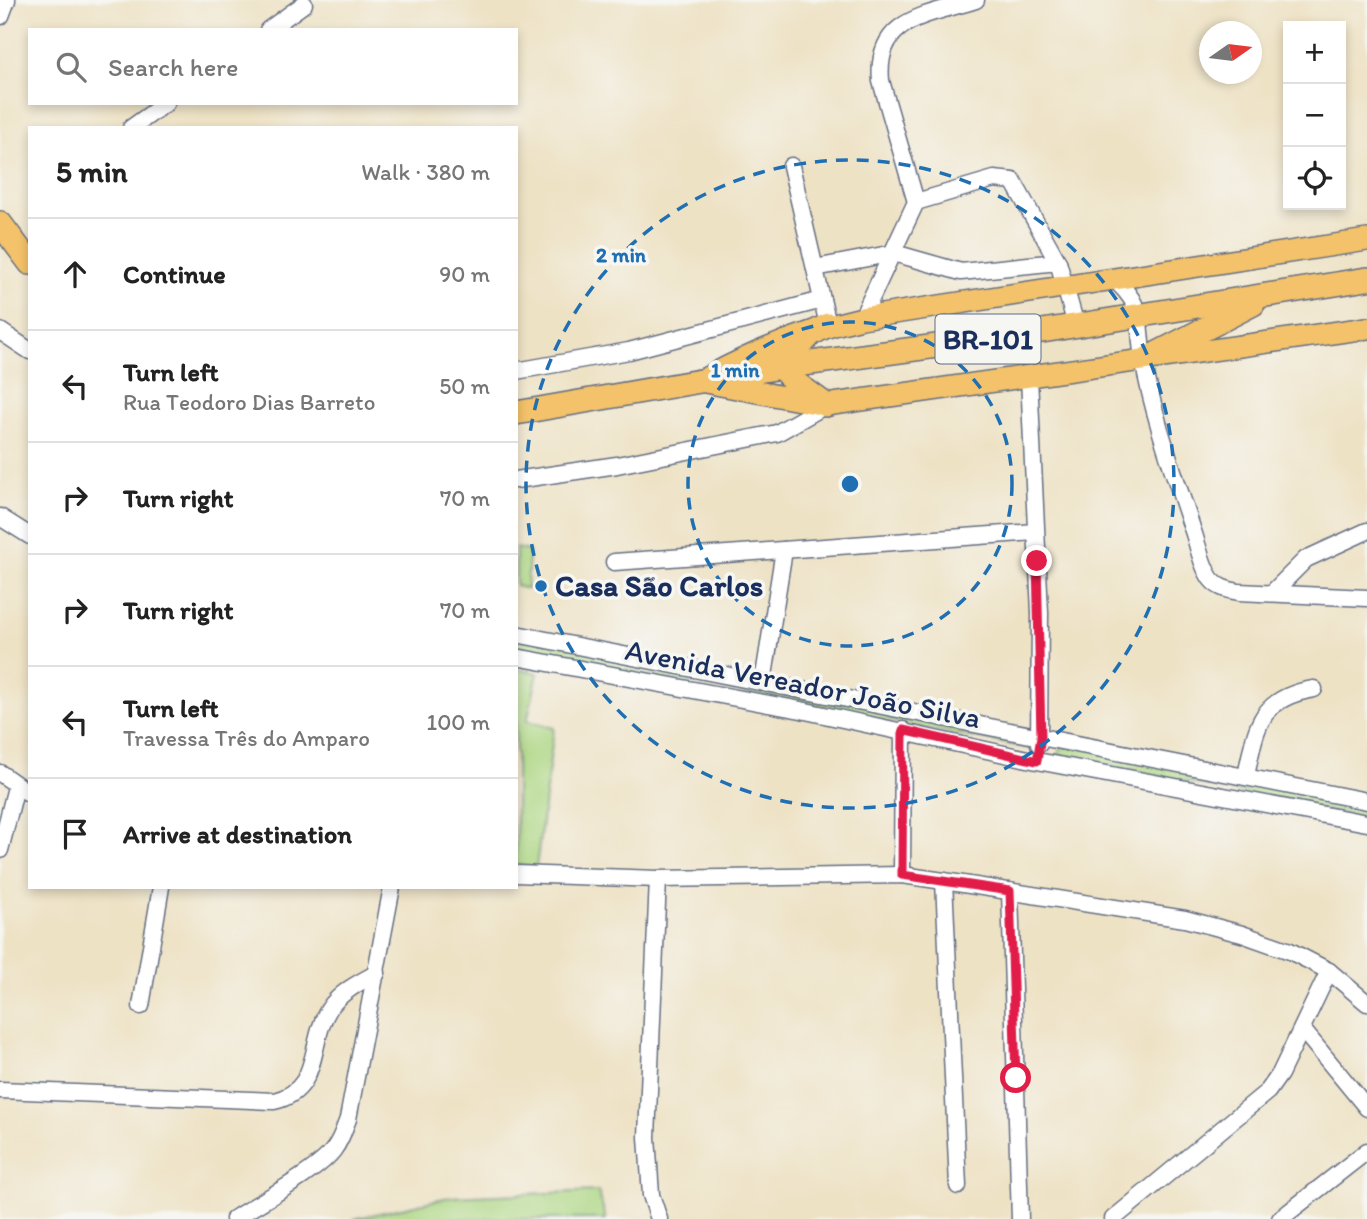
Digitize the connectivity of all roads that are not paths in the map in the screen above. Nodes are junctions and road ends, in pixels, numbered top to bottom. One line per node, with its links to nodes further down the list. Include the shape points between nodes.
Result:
1 (7, 0): 4 (street)
2 (976, 0): 9 (street, via 904,24 883,45 881,81)
3 (304, 4): 5 (street)
4 (1, 16)
5 (271, 28)
6 (163, 105): 7 (street)
7 (134, 126)
8 (791, 166): 15 (street)
9 (916, 202): 12 (street); 14 (street, via 994,179 1013,181)
10 (0, 223): 13 (highway)
11 (1367, 240): 16 (main road)
12 (894, 253): 14 (street, via 961,272); 15 (street); 22 (street)
13 (28, 260)
14 (1058, 262): 18 (street)
15 (815, 268): 20 (street)
16 (1112, 278): 18 (main road); 21 (street, via 1132,297)
17 (1367, 279): 19 (highway, BR-101)
18 (1067, 285): 22 (main road); 24 (street)
19 (1276, 292): 21 (highway, BR-101); 28 (highway)
20 (822, 300): 23 (street); 30 (street, via 629,351)
21 (1139, 314): 24 (highway, BR-101); 28 (street)
22 (862, 318): 23 (main road)
23 (828, 325): 29 (highway, via 811,334); 32 (main road, via 746,356)
24 (1076, 325): 29 (highway, BR-101)
25 (1367, 328): 28 (main road)
26 (0, 331): 27 (street)
27 (28, 350)
28 (1146, 358): 31 (main road); 42 (street, via 1174,473 1206,571 1225,589)
29 (781, 367): 32 (highway, BR-101); 33 (highway)
30 (518, 370)
31 (1029, 377): 33 (main road); 38 (street)
32 (699, 381): 33 (main road); 34 (highway, BR-101)
33 (826, 405): 35 (street, via 777,433)
34 (518, 413)
35 (518, 480)
36 (0, 517): 39 (street)
37 (1367, 531): 42 (street, via 1306,559)
38 (1035, 532): 40 (street); 52 (street)
39 (28, 534)
40 (784, 550): 41 (street); 47 (street)
41 (614, 562)
42 (1272, 593): 43 (street)
43 (1367, 598)
44 (518, 634): 46 (street, Avenida Vereador João Silva)
45 (518, 657): 49 (street, Avenida Vereador João Silva)
46 (708, 671): 47 (street, Avenida Vereador João Silva); 49 (street)
47 (763, 682): 50 (street, Avenida Vereador João Silva)
48 (1314, 689): 55 (street, via 1292,693 1263,716 1255,729)
49 (705, 691): 51 (street, Avenida Vereador João Silva)
50 (895, 708): 51 (street); 52 (street, Avenida Vereador João Silva)
51 (897, 729): 53 (street, Avenida Vereador João Silva); 61 (street)
52 (1041, 737): 53 (street); 55 (street, Avenida Vereador João Silva)
53 (1037, 761): 58 (street, Avenida Vereador João Silva)
54 (0, 774): 56 (street)
55 (1246, 776): 57 (street, Avenida Vereador João Silva)
56 (23, 790): 59 (street)
57 (1367, 801)
58 (1367, 823)
59 (0, 850)
60 (518, 874): 62 (street)
61 (902, 875): 62 (street); 63 (street)
62 (658, 879): 77 (street, via 647,1137)
63 (944, 881): 66 (street); 75 (street)
64 (161, 889): 70 (street)
65 (393, 889): 68 (street)
66 (1010, 891): 67 (street, via 1185,919 1290,951); 78 (street)
67 (1329, 971): 69 (street); 71 (street)
68 (377, 973): 72 (street, via 328,1010 310,1076 284,1099); 76 (street, via 348,1119 334,1151)
69 (1367, 1003)
70 (141, 1006)
71 (1302, 1029): 73 (street); 79 (street, via 1268,1091)
72 (0, 1090)
73 (1367, 1108)
74 (1367, 1151): 80 (street)
75 (958, 1186)
76 (234, 1219)
77 (659, 1219)
78 (1020, 1219)
79 (1113, 1219)
80 (1280, 1219)

